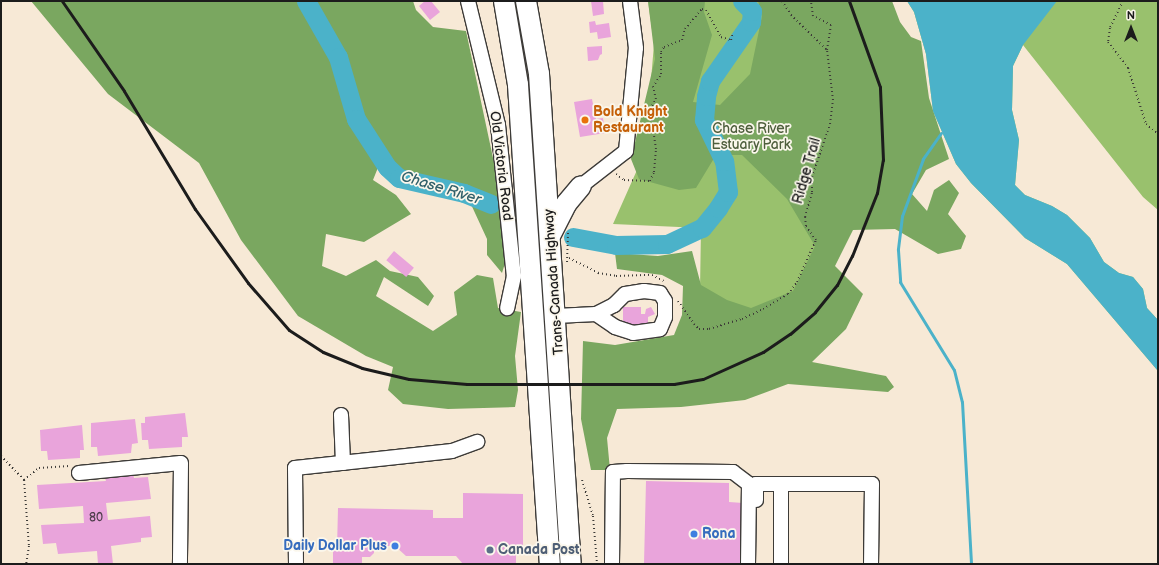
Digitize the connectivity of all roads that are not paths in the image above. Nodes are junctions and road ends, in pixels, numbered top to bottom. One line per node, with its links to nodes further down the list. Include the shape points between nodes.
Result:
1 (468, 1): 7 (street, Old Victoria Road, via 498,125 514,276)
2 (504, 1): 17 (highway, Trans-Canada Highway, via 518,85)
3 (526, 1): 6 (highway, Trans-Canada Highway, via 539,74)
4 (630, 1): 5 (street, via 636,48 626,151)
5 (581, 186): 6 (highway, via 566,204)
6 (550, 236): 9 (highway, Trans-Canada Highway)
7 (508, 308)
8 (596, 314): 8 (street, via 615,327 633,334 660,329 665,317 665,301 660,293 644,291 625,294 614,305); 9 (street)
9 (556, 316): 18 (highway, Trans-Canada Highway)
10 (341, 415): 12 (street)
11 (478, 442): 12 (street, via 452,451)
12 (343, 463): 16 (street, via 295,468)
13 (79, 472): 15 (street, via 181,463)
14 (781, 484): 21 (street, via 756,484); 22 (street); 23 (street, via 872,484)
15 (180, 564)
16 (296, 564)
17 (550, 564)
18 (571, 564)
19 (612, 564): 20 (street, via 613,472 627,471 733,472 749,484)
20 (748, 564)
21 (756, 564)
22 (781, 564)
23 (871, 564)

